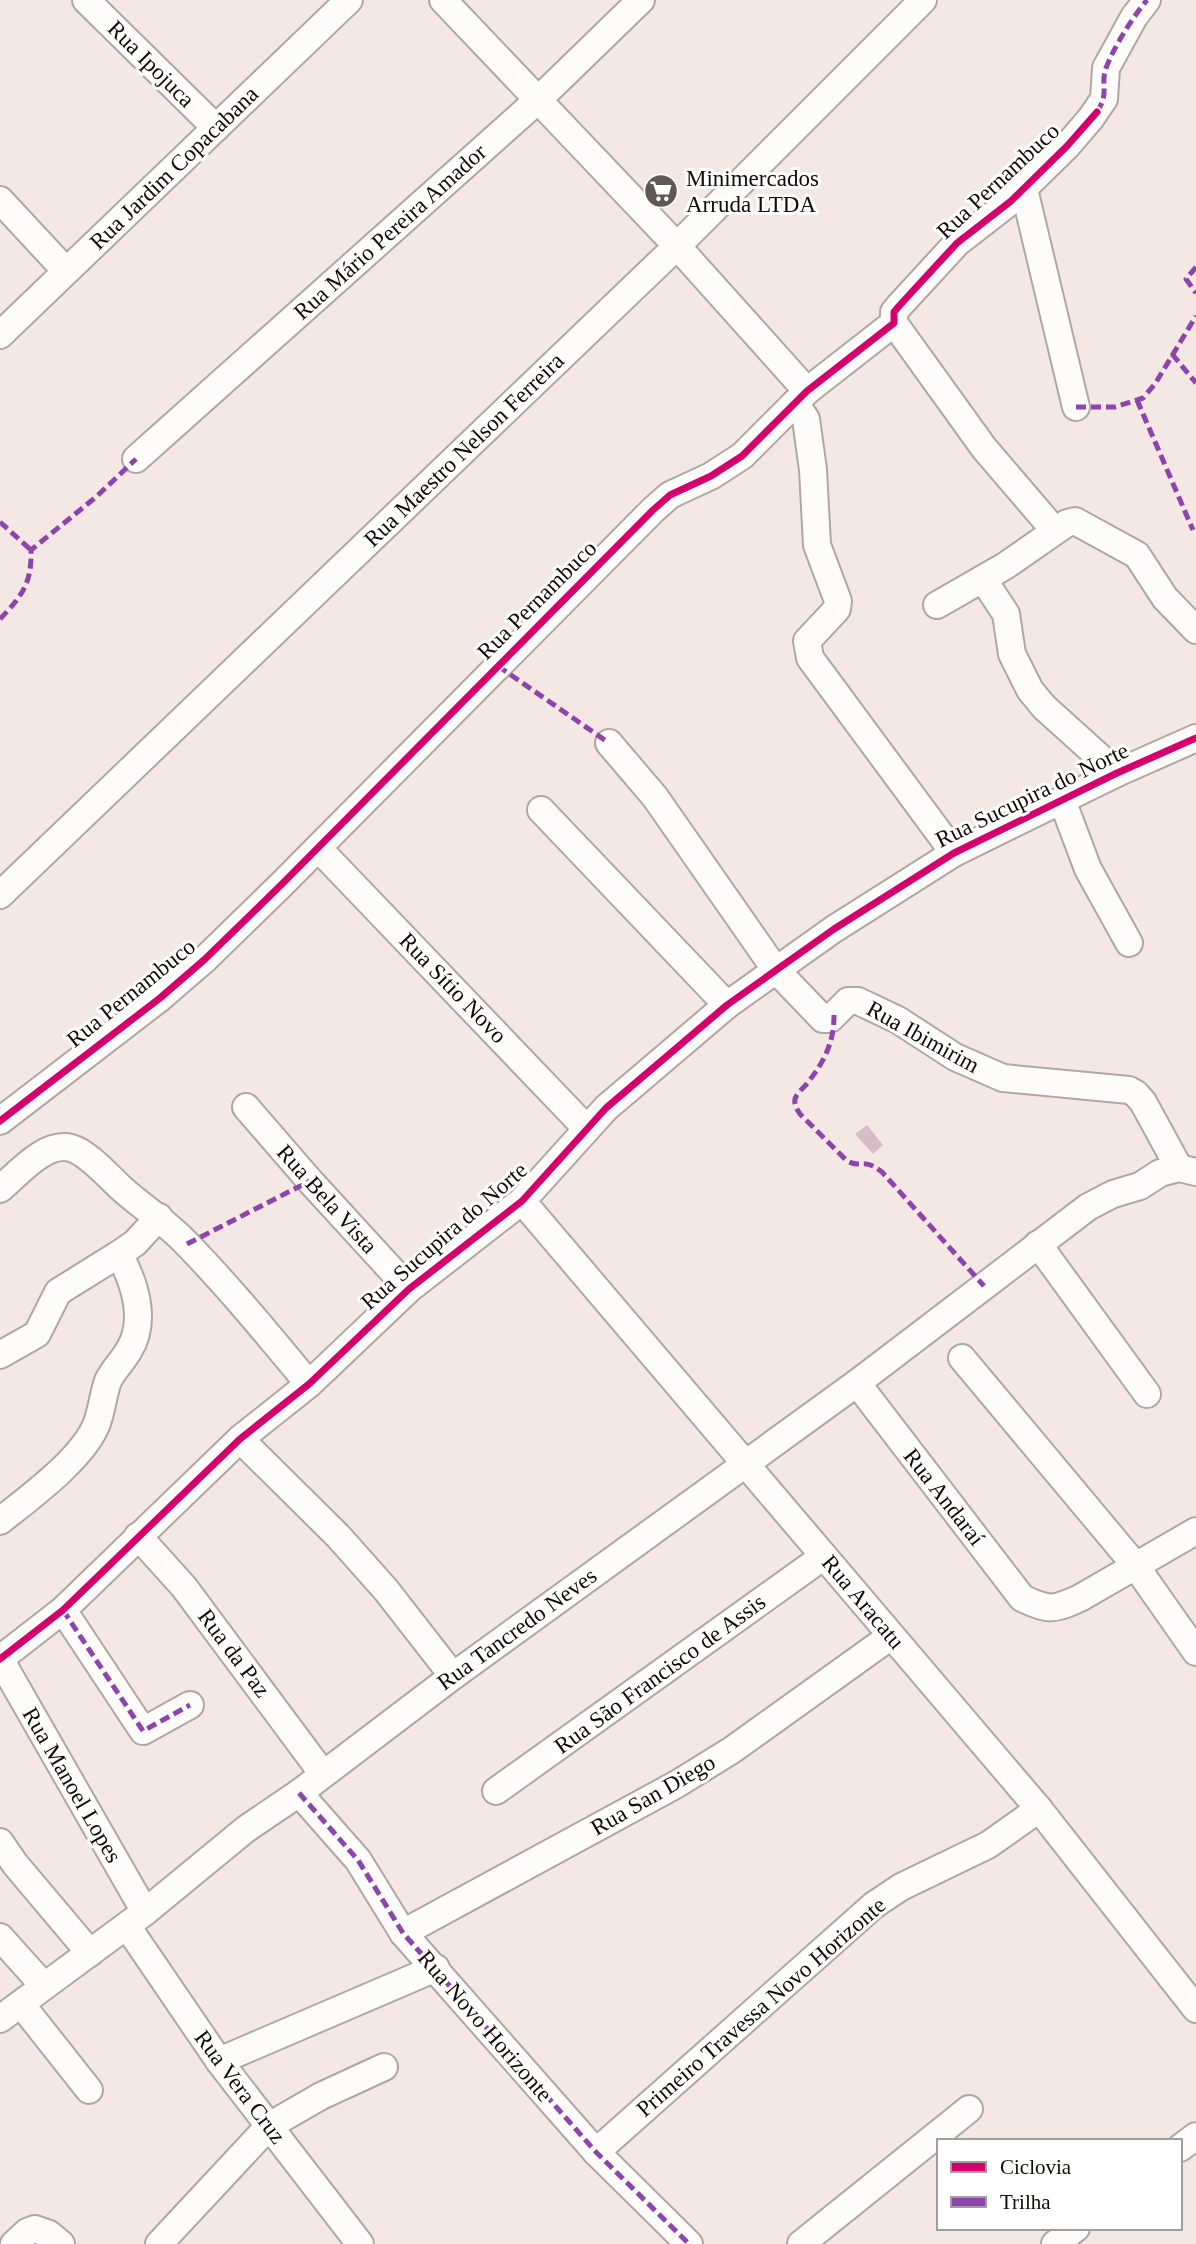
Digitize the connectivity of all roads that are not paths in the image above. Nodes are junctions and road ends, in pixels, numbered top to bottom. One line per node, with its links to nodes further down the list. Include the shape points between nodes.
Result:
1 (349, 0): 8 (street, Rua Jardim Copacabana)
2 (443, 0): 7 (street)
3 (641, 0): 7 (street, Rua Mário Pereira Amador)
4 (923, 0): 11 (street, Rua Maestro Nelson Ferreira)
5 (1147, 0): 9 (street, Rua Pernambuco, via 1106,68 1104,99 1097,111)
6 (102, 5): 8 (street, Rua Ipojuca)
7 (539, 99): 11 (street); 17 (street, Rua Mário Pereira Amador)
8 (216, 128): 12 (street, Rua Jardim Copacabana)
9 (1024, 188): 13 (street, Rua Pernambuco, via 957,243 894,312); 16 (street)
10 (0, 200): 12 (street)
11 (677, 246): 15 (street); 29 (street, Rua Maestro Nelson Ferreira)
12 (66, 271): 14 (street, Rua Jardim Copacabana)
13 (894, 323): 15 (street, Rua Pernambuco); 18 (street, via 984,448)
14 (0, 335)
15 (801, 397): 27 (street, Rua Pernambuco, via 742,456 670,495 653,510); 28 (street, via 813,470 817,545 838,597 837,609 807,641 810,658)
16 (1076, 407)
17 (136, 459)
18 (1061, 527): 19 (street); 21 (street, via 1081,523 1138,555 1165,598)
19 (983, 579): 20 (street); 24 (street, via 1006,614 1012,654 1030,690)
20 (937, 605)
21 (1196, 630)
22 (1196, 738): 24 (street, Rua Sucupira do Norte)
23 (609, 743): 31 (street, via 655,797)
24 (1117, 773): 25 (street, Rua Sucupira do Norte)
25 (1062, 800): 28 (street, Rua Sucupira do Norte); 30 (street, via 1088,869)
26 (541, 810): 32 (street)
27 (318, 848): 34 (street, Rua Pernambuco, via 160,998); 35 (street, Rua Sítio Novo)
28 (954, 853): 31 (street, Rua Sucupira do Norte)
29 (0, 895)
30 (1129, 943)
31 (775, 969): 32 (street, Rua Sucupira do Norte); 36 (street, Rua Ibimirim, via 823,1019 848,1001 858,1001 898,1020 955,1058 1003,1078 1119,1088 1136,1094)
32 (727, 1005): 35 (street, Rua Sucupira do Norte)
33 (246, 1107): 42 (street, Rua Bela Vista)
34 (0, 1121)
35 (587, 1129): 38 (street, Rua Sucupira do Norte)
36 (1186, 1170): 40 (street, Rua Tancredo Neves, via 1160,1173 1113,1194)
37 (0, 1189): 39 (street, via 53,1148 72,1148)
38 (522, 1200): 42 (street, Rua Sucupira do Norte); 49 (street, Rua Aracatu)
39 (159, 1217): 41 (street); 46 (street)
40 (1038, 1244): 45 (street, Rua Tancredo Neves); 47 (street)
41 (119, 1254): 43 (street, via 58,1292 37,1334); 50 (street, via 139,1315 138,1333 109,1380 86,1442 46,1485)
42 (409, 1289): 46 (street, Rua Sucupira do Norte)
43 (0, 1355)
44 (962, 1358): 54 (street)
45 (857, 1383): 49 (street, Rua Tancredo Neves); 54 (street, Rua Andaraí, via 1022,1598 1048,1609 1060,1607)
46 (309, 1384): 48 (street, Rua Sucupira do Norte)
47 (1147, 1394)
48 (240, 1439): 52 (street, Rua Sucupira do Norte); 59 (street, via 338,1536)
49 (746, 1462): 53 (street, Rua Aracatu); 59 (street, Rua Tancredo Neves)
50 (0, 1521)
51 (1196, 1531): 54 (street)
52 (138, 1536): 55 (street, Rua Sucupira do Norte); 61 (street, Rua da Paz, via 184,1587)
53 (824, 1556): 56 (street, Rua Aracatu); 62 (street, Rua São Francisco de Assis)
54 (1135, 1565): 57 (street)
55 (63, 1610): 58 (street, Rua Sucupira do Norte); 60 (street, via 143,1731)
56 (891, 1636): 64 (street, Rua Aracatu); 67 (street, Rua San Diego, via 677,1784)
57 (1196, 1652)
58 (0, 1659): 66 (street, Rua Manoel Lopes)
59 (453, 1676): 61 (street, Rua Tancredo Neves)
60 (190, 1704)
61 (323, 1774): 63 (street, Rua Tancredo Neves)
62 (496, 1791)
63 (299, 1793): 66 (street, Rua Tancredo Neves, via 246,1829); 67 (street, Rua Novo Horizonte, via 358,1860)
64 (1039, 1809): 72 (street, Rua Aracatu); 79 (street, Primeiro Travessa Novo Horizonte, via 988,1845 874,1905)
65 (0, 1842): 69 (street)
66 (136, 1919): 69 (street, Rua Tancredo Neves); 74 (street, Rua Vera Cruz)
67 (403, 1933): 70 (street, Rua Novo Horizonte)
68 (0, 1937): 71 (street)
69 (90, 1953): 71 (street, Rua Tancredo Neves)
70 (436, 1968): 74 (street); 79 (street, Rua Novo Horizonte)
71 (44, 1986): 73 (street, Rua Tancredo Neves)
72 (1196, 2009)
73 (10, 2011): 76 (street)
74 (219, 2061): 78 (street, Rua Vera Cruz)
75 (384, 2067): 78 (street)
76 (89, 2090)
77 (969, 2109): 86 (street)
78 (270, 2126): 83 (street); 84 (street, Rua Vera Cruz)
79 (596, 2152): 85 (street, Rua Novo Horizonte)
80 (1073, 2230): 87 (street)
81 (14, 2244): 82 (street, via 35,2229)
82 (61, 2244)
83 (159, 2244)
84 (360, 2244)
85 (688, 2244)
86 (801, 2244)
87 (1055, 2244)

